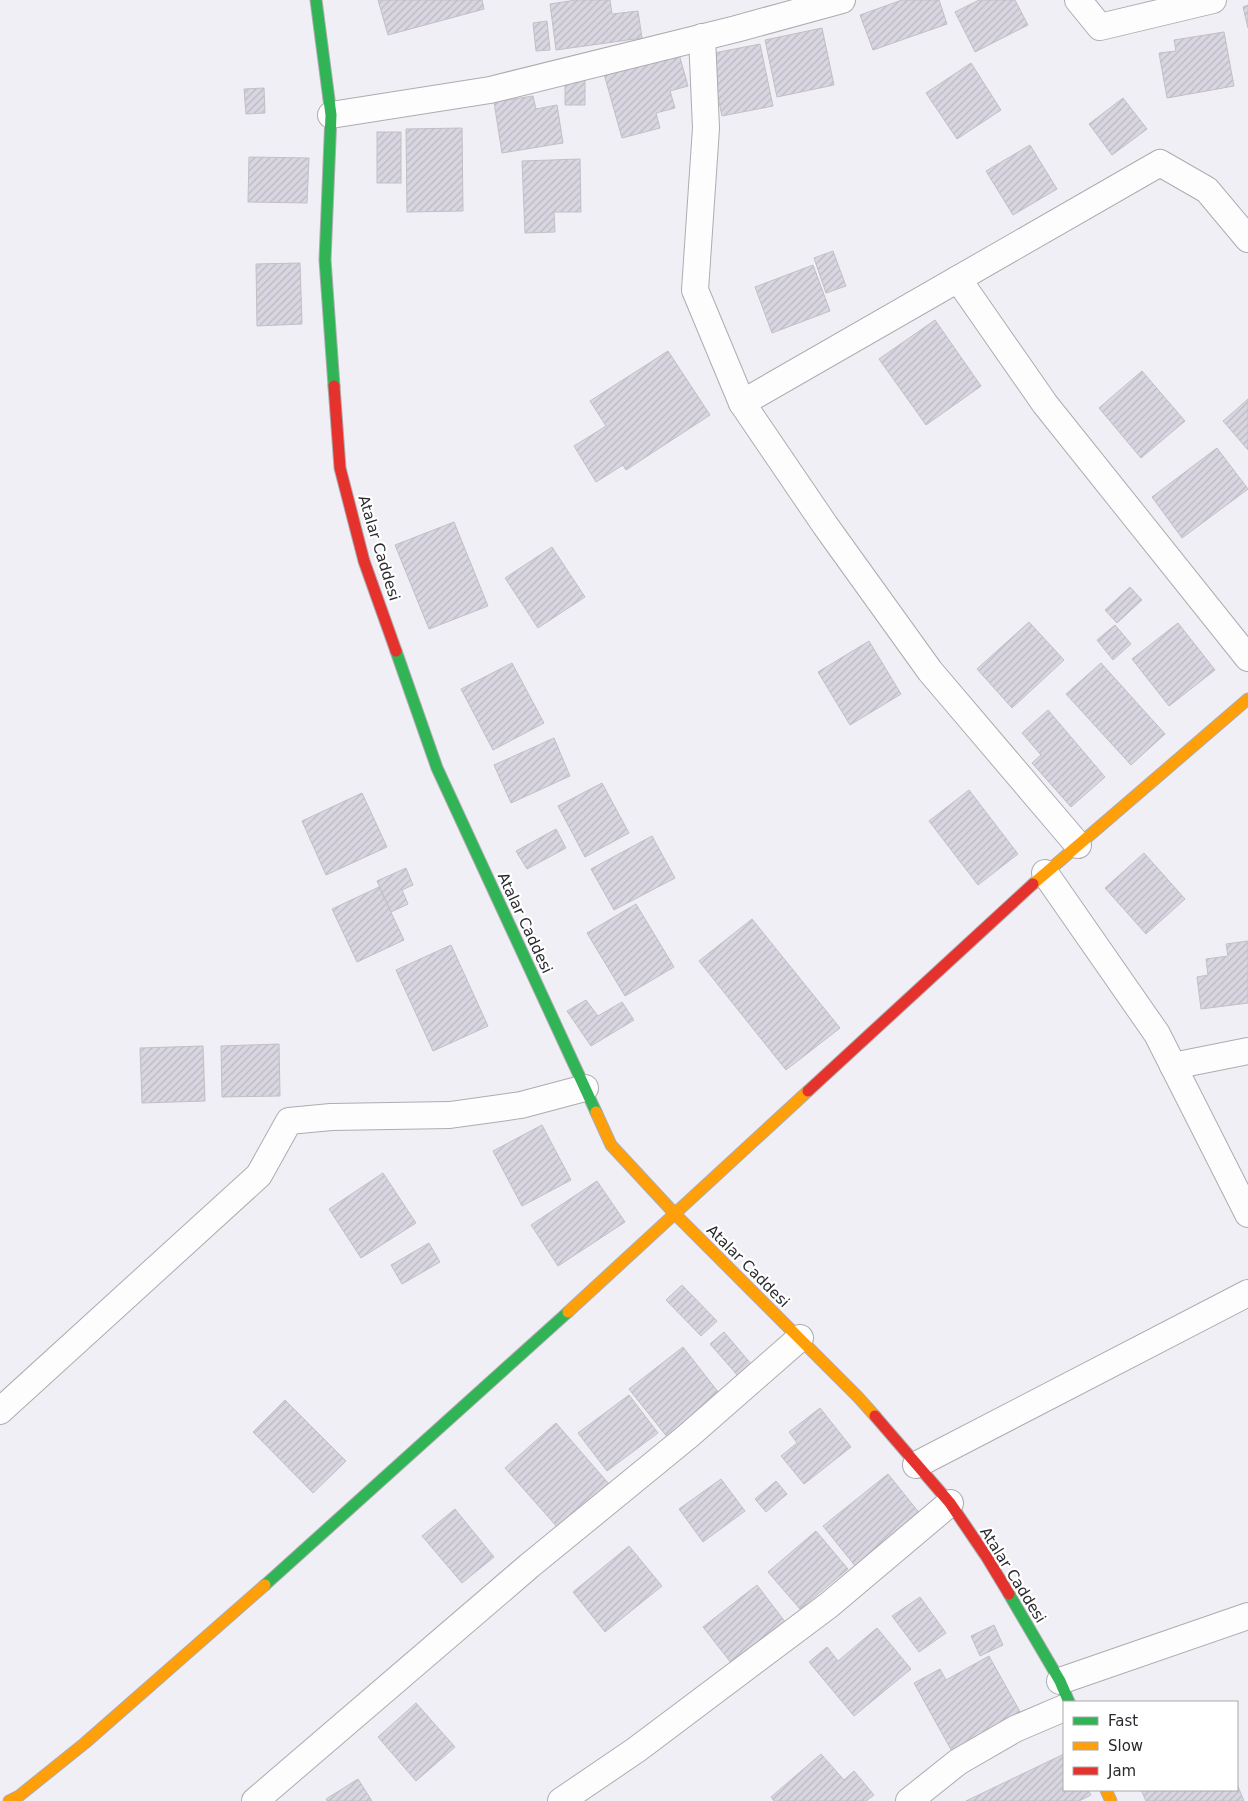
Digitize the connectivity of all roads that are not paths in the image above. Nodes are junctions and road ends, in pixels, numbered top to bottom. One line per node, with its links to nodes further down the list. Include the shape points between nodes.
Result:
1 (316, 0): 6 (street, Atalar Caddesi)
2 (842, 0): 5 (street)
3 (1078, 0): 4 (street, via 1100,27)
4 (1214, 0)
5 (702, 38): 6 (street, via 490,90); 9 (street, via 706,128 695,290)
6 (331, 115): 16 (street, Atalar Caddesi, via 325,260 340,468 364,561 438,768)
7 (1248, 239): 8 (street, via 1207,190 1160,163)
8 (958, 279): 9 (street); 10 (street, via 1045,404)
9 (742, 403): 12 (street, via 930,671)
10 (1248, 658)
11 (1248, 699): 12 (street)
12 (1078, 845): 13 (street)
13 (1044, 873): 15 (street, via 1157,1034); 17 (street)
14 (1248, 1051): 15 (street)
15 (1173, 1066): 18 (street)
16 (585, 1088): 17 (street, Atalar Caddesi, via 611,1145); 21 (street, via 521,1105 450,1115 290,1121 259,1175)
17 (675, 1214): 20 (street, Atalar Caddesi); 27 (street, via 249,1600 85,1742 19,1796)
18 (1248, 1214)
19 (1248, 1293): 22 (street)
20 (800, 1338): 22 (street, Atalar Caddesi); 28 (street)
21 (0, 1411)
22 (916, 1465): 23 (street, Atalar Caddesi)
23 (950, 1503): 25 (street, Atalar Caddesi, via 986,1556); 29 (street, via 821,1610 636,1750)
24 (1248, 1616): 25 (street)
25 (1065, 1692)
26 (1063, 1708): 30 (street, via 1015,1729 958,1762)
27 (8, 1801)
28 (255, 1801)
29 (561, 1801)
30 (910, 1801)

